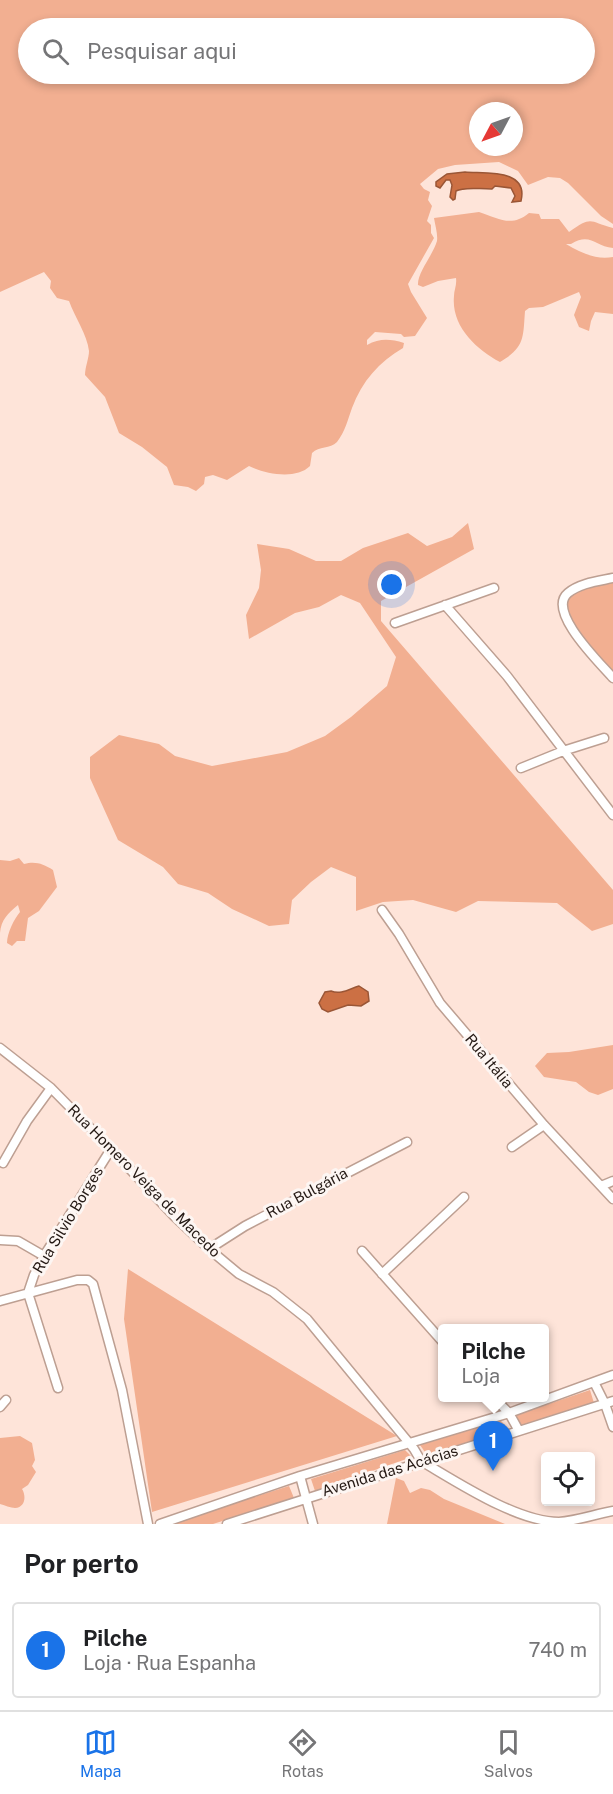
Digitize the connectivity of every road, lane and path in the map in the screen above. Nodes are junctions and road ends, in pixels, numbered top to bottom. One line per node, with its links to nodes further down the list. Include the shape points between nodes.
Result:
1 (613, 578): 5 (street, via 580,586 566,594 562,603 564,615 576,634)
2 (494, 588): 3 (street)
3 (445, 606): 4 (street); 7 (street, via 507,676)
4 (395, 623)
5 (613, 678)
6 (604, 738): 7 (street)
7 (563, 751): 8 (street); 9 (street)
8 (521, 768)
9 (613, 815)
10 (382, 910): 13 (street, Rua Itália, via 440,1003)
11 (0, 1048): 12 (street, Rua Homero Veiga de Macedo)
12 (51, 1088): 16 (street, Rua Homero Veiga de Macedo); 17 (street)
13 (544, 1125): 15 (street); 19 (street, Rua Itália)
14 (406, 1142): 23 (street, Rua Bulgária, via 255,1220)
15 (512, 1147)
16 (111, 1149): 23 (street, Rua Homero Veiga de Macedo); 25 (street, Rua Silvio Borges)
17 (3, 1163)
18 (613, 1181): 19 (street)
19 (601, 1186): 21 (street, Rua Itália)
20 (464, 1197): 26 (street)
21 (613, 1198)
22 (0, 1240): 25 (street, via 18,1241)
23 (209, 1249): 40 (street, Rua Homero Veiga de Macedo, via 307,1319)
24 (362, 1251): 26 (street)
25 (44, 1256): 27 (street, Rua Silvio Borges)
26 (382, 1274): 29 (street)
27 (28, 1293): 28 (street); 32 (street); 45 (street, via 83,1279 93,1284 122,1390)
28 (0, 1301)
29 (438, 1337)
30 (613, 1375): 31 (street, Avenida das Acácias)
31 (594, 1382): 33 (street, Avenida das Acácias); 36 (street)
32 (58, 1388)
33 (549, 1398)
34 (498, 1402): 37 (street)
35 (539, 1402): 37 (street, Avenida das Acácias)
36 (609, 1403): 38 (street); 39 (street, Avenida das Acácias)
37 (509, 1413): 39 (street); 40 (street, Avenida das Acácias)
38 (613, 1427)
39 (519, 1431): 41 (street, Avenida das Acácias)
40 (412, 1446): 41 (street, Rua Homero Veiga de Macedo); 42 (street, Avenida das Acácias)
41 (421, 1461): 43 (street, Avenida das Acácias); 44 (street, via 528,1517 559,1522)
42 (300, 1476): 43 (street, Avenida das Acácias); 46 (street, Avenida das Acácias)
43 (305, 1498): 47 (street, Avenida das Acácias); 48 (street)
44 (613, 1511)
45 (148, 1524)
46 (160, 1524)
47 (227, 1524)
48 (313, 1524)

